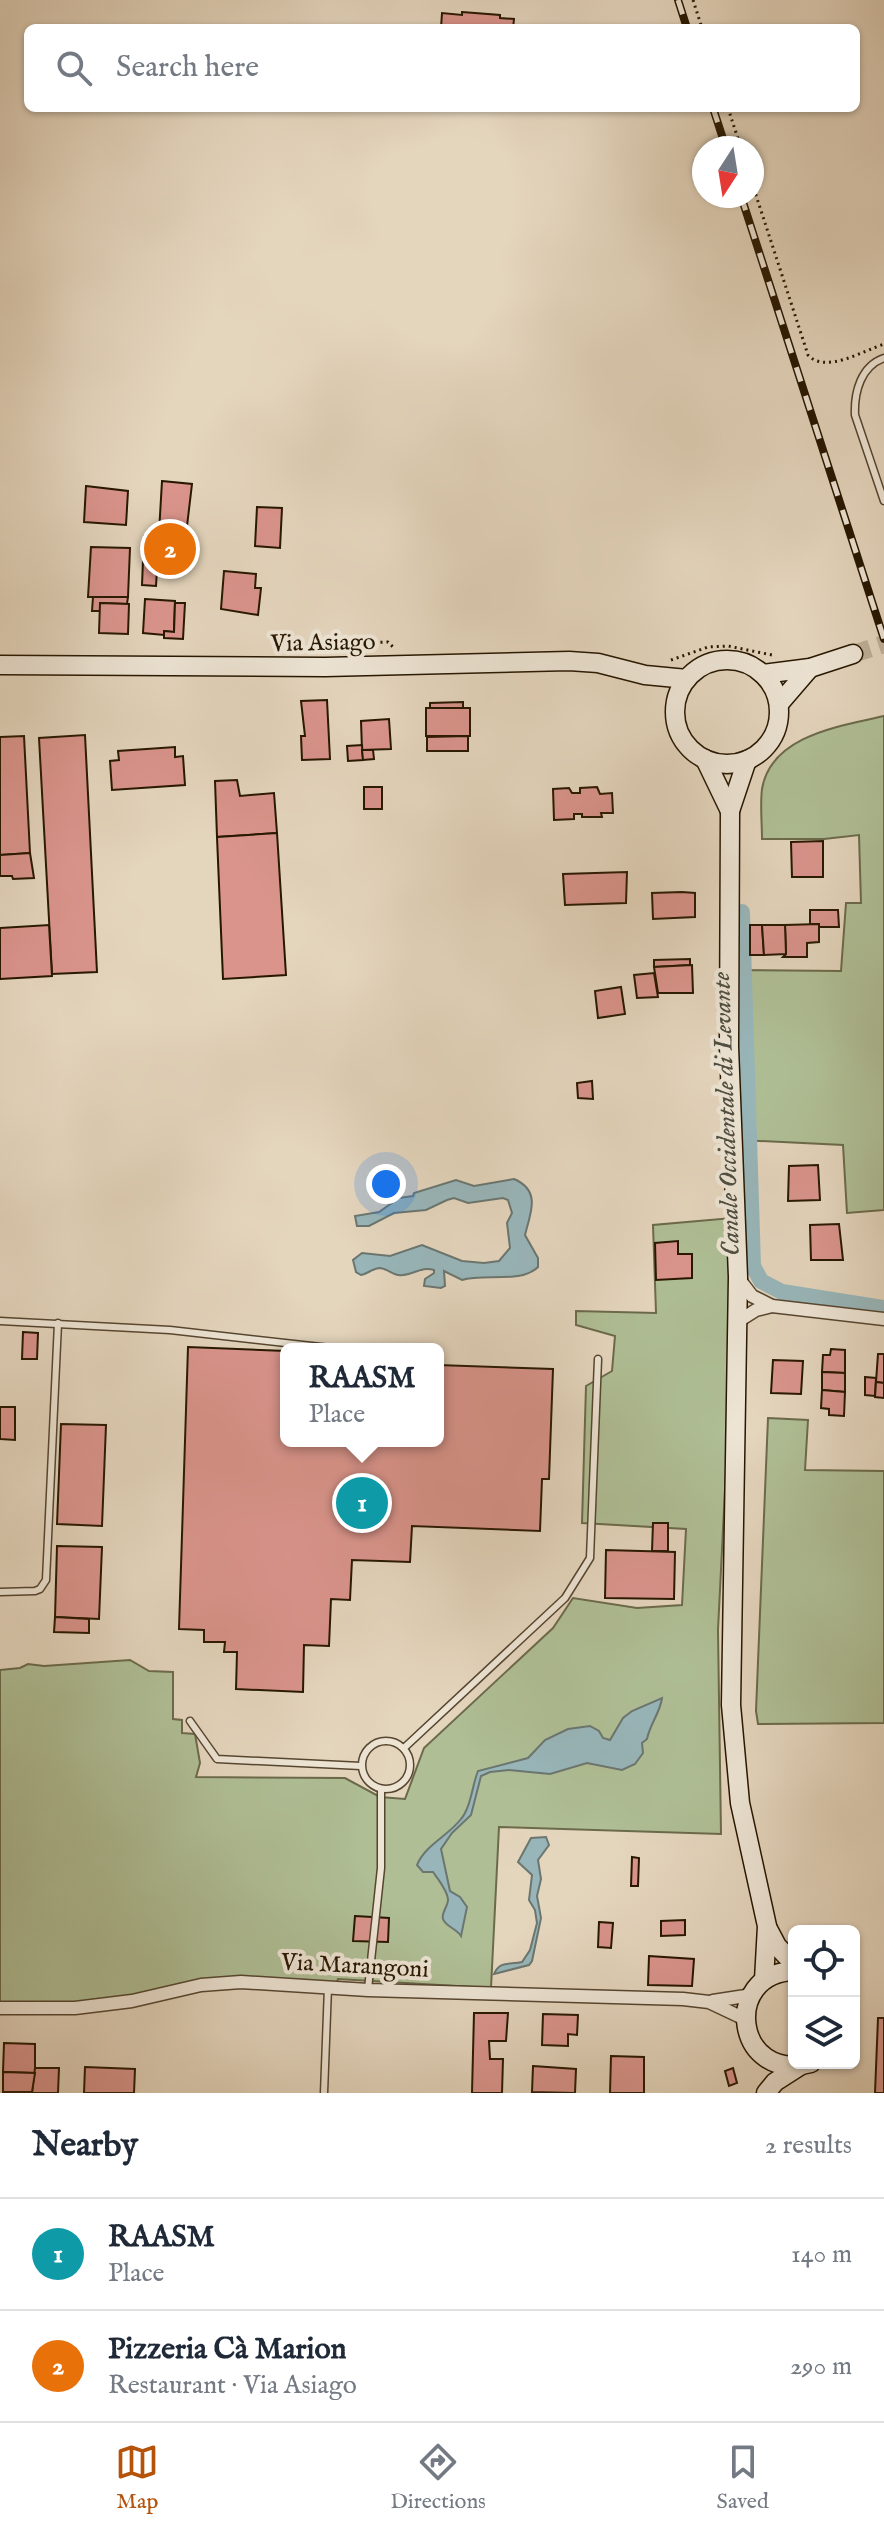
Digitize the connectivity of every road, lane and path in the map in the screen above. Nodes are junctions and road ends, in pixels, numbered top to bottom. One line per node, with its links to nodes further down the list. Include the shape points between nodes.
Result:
1 (693, 0): 2 (path)
2 (701, 24)
3 (729, 112): 4 (path)
4 (737, 136)
5 (760, 208): 6 (path, via 808,355 828,363)
6 (884, 344)
7 (884, 358): 8 (lane, via 866,369 854,403)
8 (884, 501)
9 (853, 654): 13 (main road)
10 (778, 656): 11 (path, via 728,646)
11 (660, 660)
12 (0, 665): 15 (main road, Via Asiago, via 325,667 569,661)
13 (810, 668): 14 (main road); 18 (main road)
14 (763, 674): 16 (main road, via 732,660 716,661); 18 (main road)
15 (645, 675): 16 (main road, Via Asiago); 17 (main road, Via Asiago)
16 (687, 679): 17 (main road)
17 (676, 703): 19 (main road, via 681,736)
18 (779, 704): 20 (main road, via 773,738)
19 (705, 759): 20 (main road, via 719,764); 21 (main road)
20 (747, 760): 21 (main road)
21 (730, 811): 22 (main road, via 729,1047)
22 (738, 1277): 23 (street, via 752,1296); 26 (main road)
23 (772, 1306): 24 (street); 26 (street)
24 (884, 1319)
25 (0, 1321): 27 (lane)
26 (737, 1322): 35 (main road, via 731,1705 740,1803)
27 (58, 1323): 28 (lane); 30 (lane, via 46,1580 35,1591)
28 (286, 1343)
29 (598, 1359): 32 (lane, via 590,1558 565,1598)
30 (0, 1592)
31 (190, 1721): 33 (lane, via 217,1759)
32 (404, 1748): 33 (lane, via 389,1741 373,1744); 34 (lane, via 410,1762 407,1777 396,1787)
33 (361, 1766): 34 (lane, via 368,1782)
34 (381, 1789): 40 (lane, via 381,1868)
35 (767, 1926): 36 (main road); 38 (main road)
36 (788, 1958)
37 (788, 1972): 38 (main road)
38 (764, 1980): 41 (main road)
39 (328, 1987): 40 (street, Via Marangoni); 43 (street, Via Marangoni, via 241,1982 75,2008); 48 (lane)
40 (368, 1990): 42 (street, Via Marangoni)
41 (752, 1995): 42 (street, Via Marangoni); 44 (main road)
42 (709, 2002): 44 (street, Via Marangoni)
43 (0, 2008)
44 (745, 2019): 45 (main road)
45 (757, 2050): 46 (main road, via 777,2063); 49 (main road)
46 (788, 2063)
47 (797, 2069): 49 (main road)
48 (324, 2093)
49 (765, 2093)

